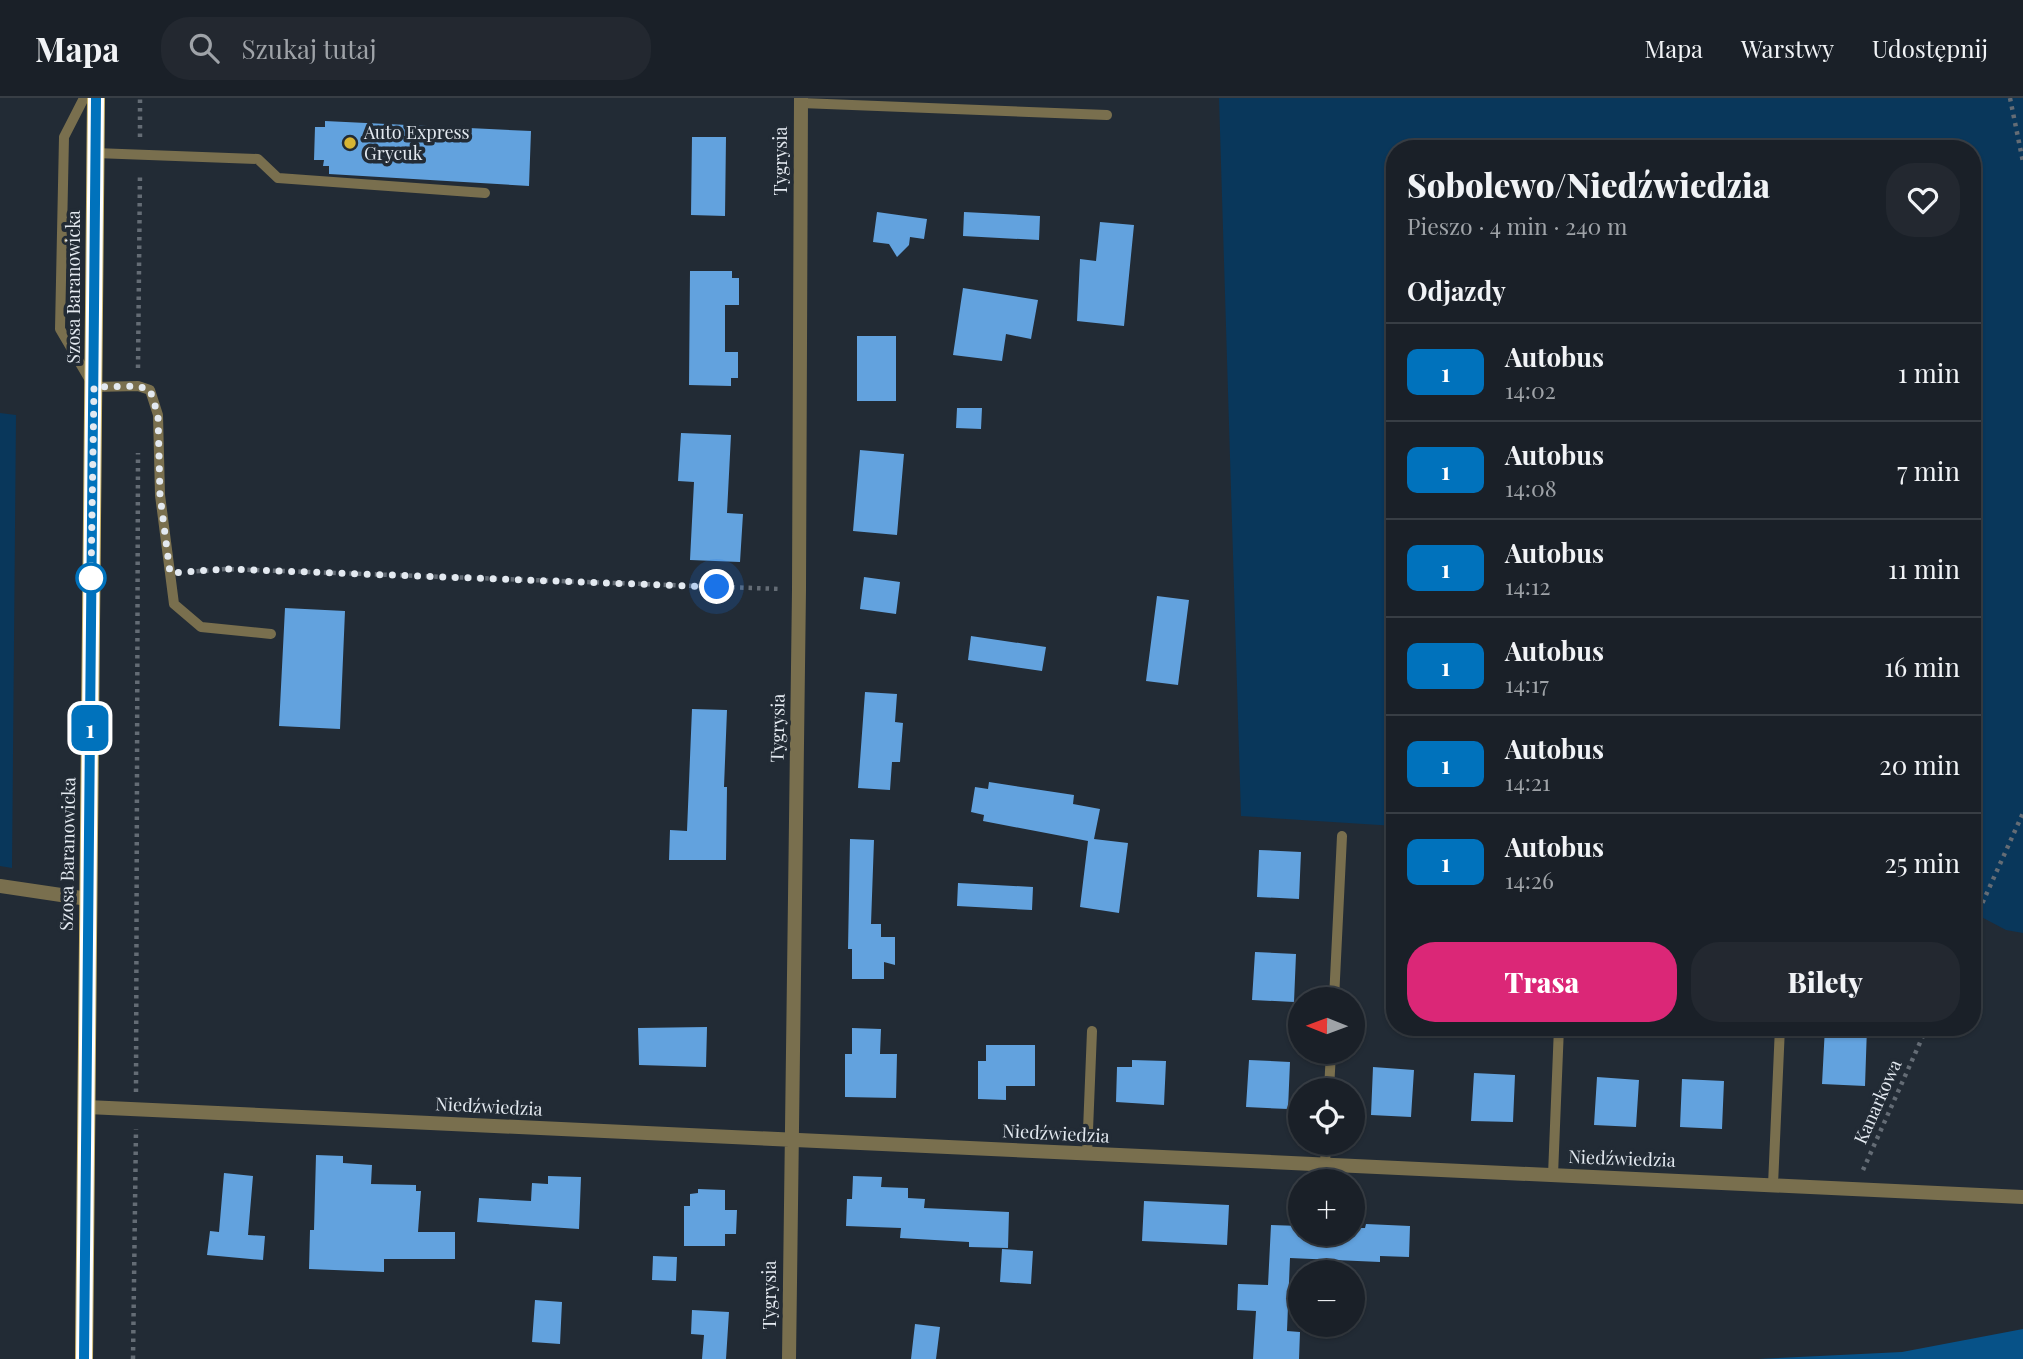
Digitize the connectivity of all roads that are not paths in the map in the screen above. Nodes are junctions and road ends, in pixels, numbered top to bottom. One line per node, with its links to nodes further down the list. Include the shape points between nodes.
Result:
1 (84, 98): 7 (lane, via 64,137 60,329)
2 (96, 98): 5 (main road, Szosa Baranowicka)
3 (801, 100): 4 (lane); 17 (street, Tygrysia)
4 (1107, 115)
5 (95, 153): 6 (lane, via 258,159 278,178); 7 (main road, Szosa Baranowicka)
6 (485, 193)
7 (94, 387): 8 (lane, via 150,390 158,415 160,495 174,604 201,627); 11 (main road, Szosa Baranowicka)
8 (271, 634)
9 (1342, 836): 12 (lane)
10 (0, 886): 11 (street)
11 (88, 899): 16 (main road, Szosa Baranowicka)
12 (1335, 987)
13 (1092, 1031): 18 (lane)
14 (1559, 1036): 21 (lane)
15 (1780, 1036): 22 (lane)
16 (87, 1107): 17 (street, Niedźwiedzia); 24 (main road, Szosa Baranowicka)
17 (790, 1141): 18 (street, Niedźwiedzia); 25 (street, Tygrysia)
18 (1087, 1155): 20 (street, Niedźwiedzia)
19 (1325, 1155): 20 (lane)
20 (1325, 1165): 21 (street, Niedźwiedzia)
21 (1552, 1175): 22 (street, Niedźwiedzia)
22 (1773, 1185): 23 (street, Niedźwiedzia)
23 (2023, 1197)
24 (84, 1359)
25 (789, 1359)

